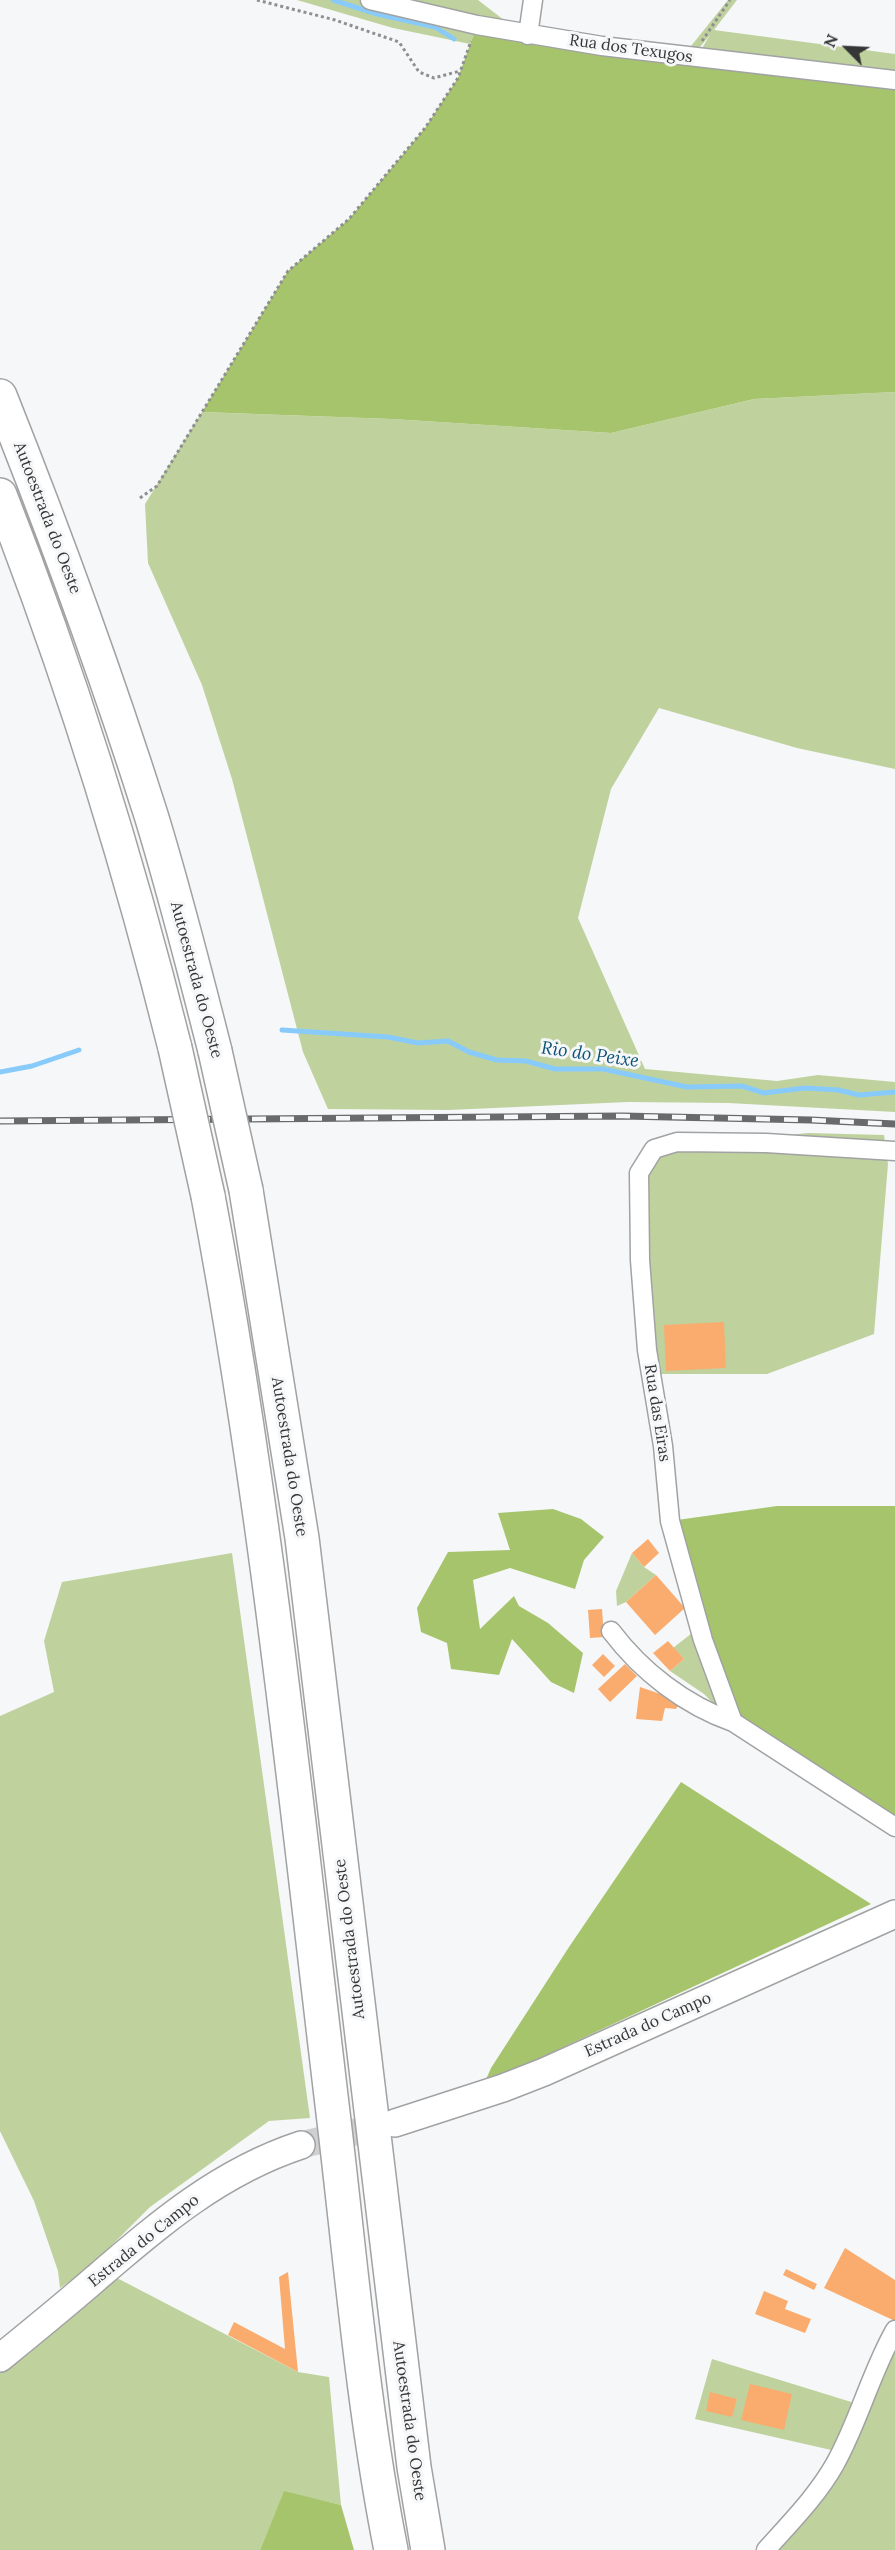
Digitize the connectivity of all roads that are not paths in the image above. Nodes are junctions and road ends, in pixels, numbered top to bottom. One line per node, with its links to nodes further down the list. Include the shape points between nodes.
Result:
1 (370, 0): 3 (street, Rua dos Texugos)
2 (533, 0): 3 (street)
3 (528, 34): 4 (street, Rua dos Texugos, via 691,58)
4 (895, 80)
5 (0, 396): 17 (highway, Autoestrada do Oeste, bridge, via 77,596 152,817 215,1051 246,1190 302,1538 414,2467)
6 (0, 495): 16 (highway, bridge, via 88,740 122,852 175,1048 229,1306 264,1548 358,2326)
7 (895, 1151): 9 (street, Rua das Eiras, via 677,1142 654,1149 639,1173 646,1339 670,1521 703,1640)
8 (611, 1631): 9 (street, via 627,1652 663,1683 708,1713)
9 (733, 1722): 10 (street)
10 (895, 1827)
11 (895, 1914): 12 (street, Estrada do Campo, via 544,2072)
12 (395, 2123)
13 (301, 2145): 15 (street, Estrada do Campo, via 233,2175 171,2215)
14 (895, 2330): 18 (street, via 834,2466)
15 (0, 2358)
16 (391, 2550)
17 (428, 2550)
18 (766, 2550)

